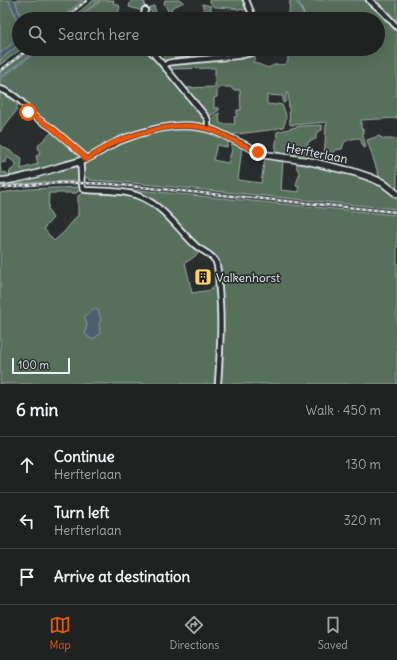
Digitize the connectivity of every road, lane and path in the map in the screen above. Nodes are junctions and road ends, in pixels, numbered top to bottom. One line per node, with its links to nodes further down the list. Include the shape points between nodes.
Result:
1 (246, 0): 3 (street)
2 (369, 0): 4 (street)
3 (251, 12)
4 (383, 12)
5 (385, 14): 6 (street)
6 (397, 27)
7 (155, 56): 9 (street)
8 (234, 56): 9 (street, via 174,62)
9 (164, 66): 11 (street, via 207,118)
10 (0, 89): 12 (street, via 10,93 30,114 52,128 83,155)
11 (208, 129): 12 (street, Herfterlaan, via 179,126 153,130 123,139); 14 (street, Herfterlaan, via 266,155 308,161 369,177)
12 (83, 160): 13 (street, Herfterlaan); 15 (street, via 83,189 130,194 143,198 215,260 221,312)
13 (0, 182)
14 (397, 194)
15 (218, 384)

